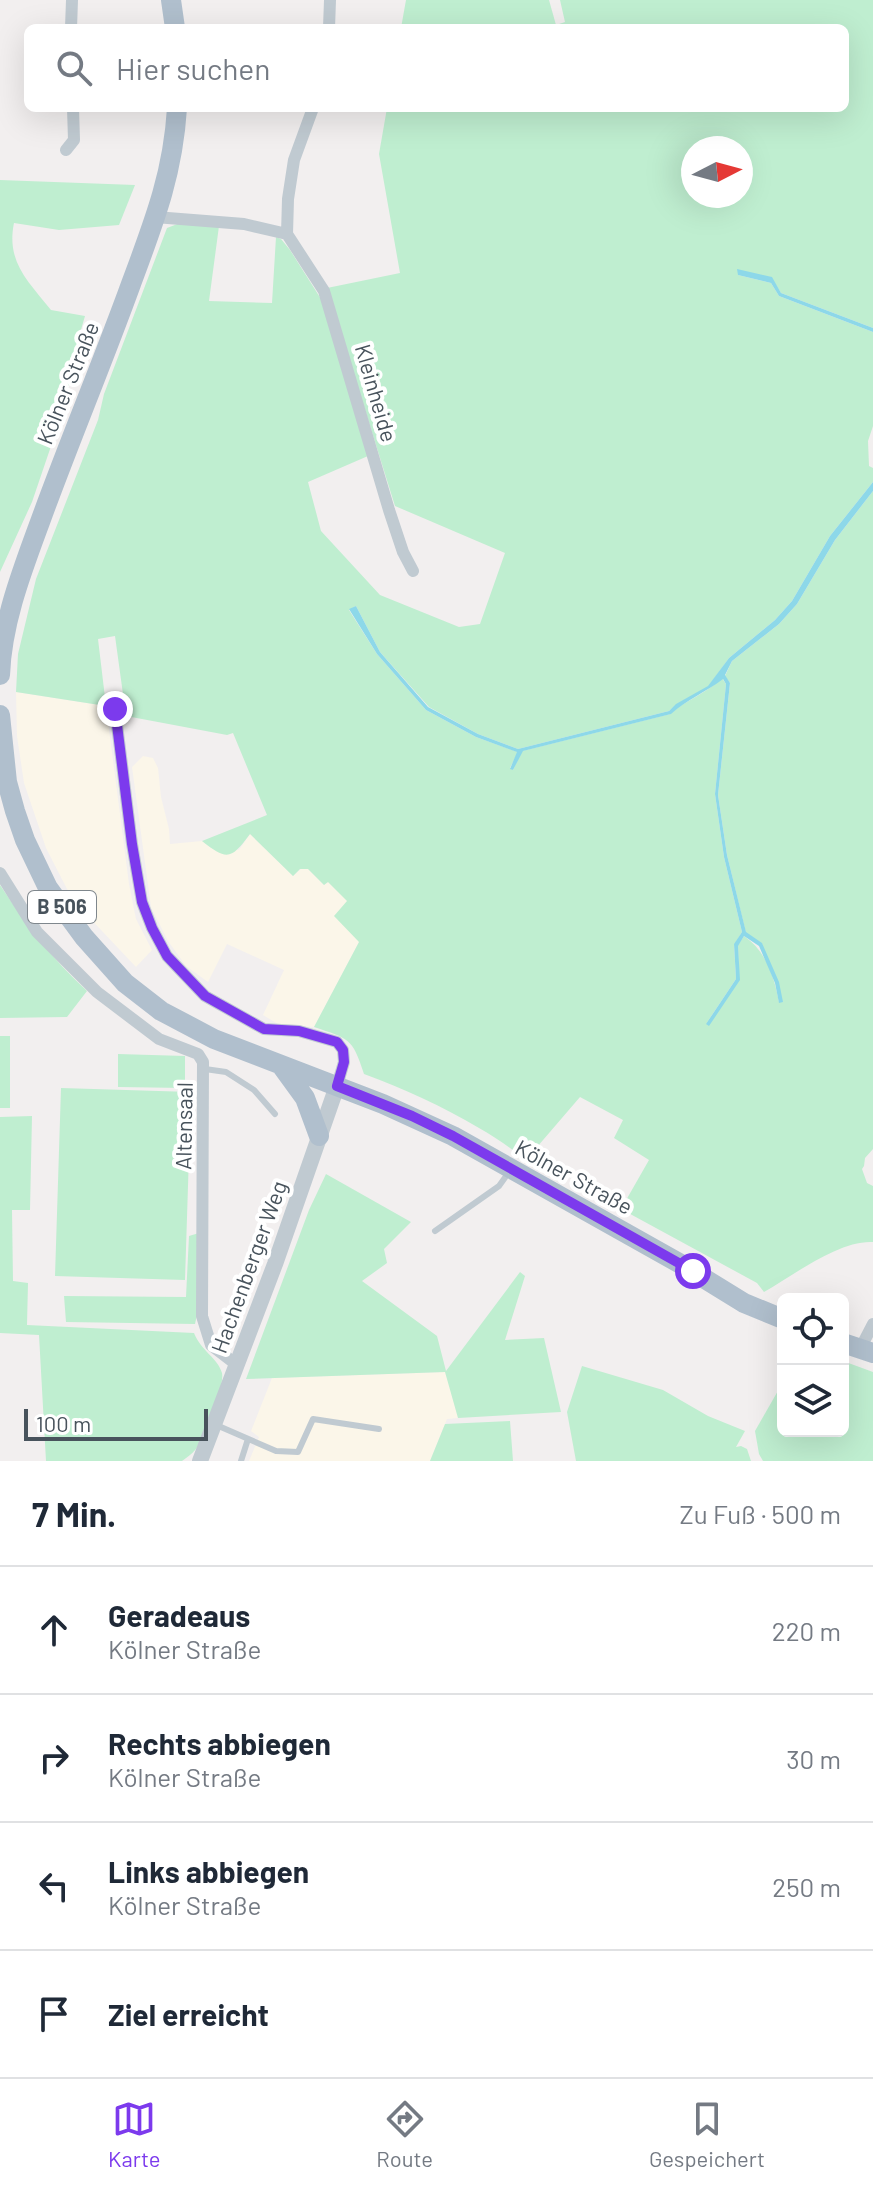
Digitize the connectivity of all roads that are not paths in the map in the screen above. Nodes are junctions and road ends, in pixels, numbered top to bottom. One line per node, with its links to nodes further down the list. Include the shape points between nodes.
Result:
1 (72, 0): 4 (street)
2 (171, 0): 5 (main road)
3 (330, 0): 6 (street)
4 (71, 24)
5 (174, 24)
6 (329, 24)
7 (73, 112): 10 (street, via 74,140)
8 (177, 112): 11 (main road, Kölner Straße, via 171,164)
9 (312, 112): 12 (street, via 294,160)
10 (66, 150)
11 (155, 217): 12 (street, via 244,224); 14 (main road, Kölner Straße, via 14,593)
12 (287, 234): 13 (street, Kleinheide, via 324,291 389,510)
13 (413, 571)
14 (0, 675)
15 (115, 709): 20 (street, via 142,902 167,956 205,996 264,1029 299,1031 337,1042 344,1062)
16 (0, 715): 18 (main road, Kölner Straße / B 506, via 7,782 25,840 48,888 84,937 125,983 161,1011)
17 (0, 873): 19 (street, Altensaal, via 37,932 97,992 159,1039 198,1054)
18 (281, 1065): 20 (main road, Kölner Straße / B 506); 22 (main road, via 305,1098)
19 (205, 1069): 21 (lane, via 226,1072 254,1090); 28 (street, Altensaal, via 202,1316 211,1345)
20 (337, 1086): 22 (street, Hachenberger Weg); 23 (main road, Kölner Straße / B 506, via 412,1116)
21 (275, 1114)
22 (319, 1136): 28 (street, Hachenberger Weg)
23 (511, 1169): 24 (lane, via 499,1186); 25 (main road, Kölner Straße / B 506, via 744,1303)
24 (435, 1231)
25 (777, 1317)
26 (873, 1324): 27 (street)
27 (859, 1348)
28 (237, 1365): 29 (street, Hachenberger Weg)
29 (214, 1424): 31 (lane); 32 (street, Hachenberger Weg)
30 (379, 1429): 31 (lane, via 313,1419 298,1452 276,1451)
31 (248, 1439): 33 (lane)
32 (200, 1461)
33 (241, 1461)

